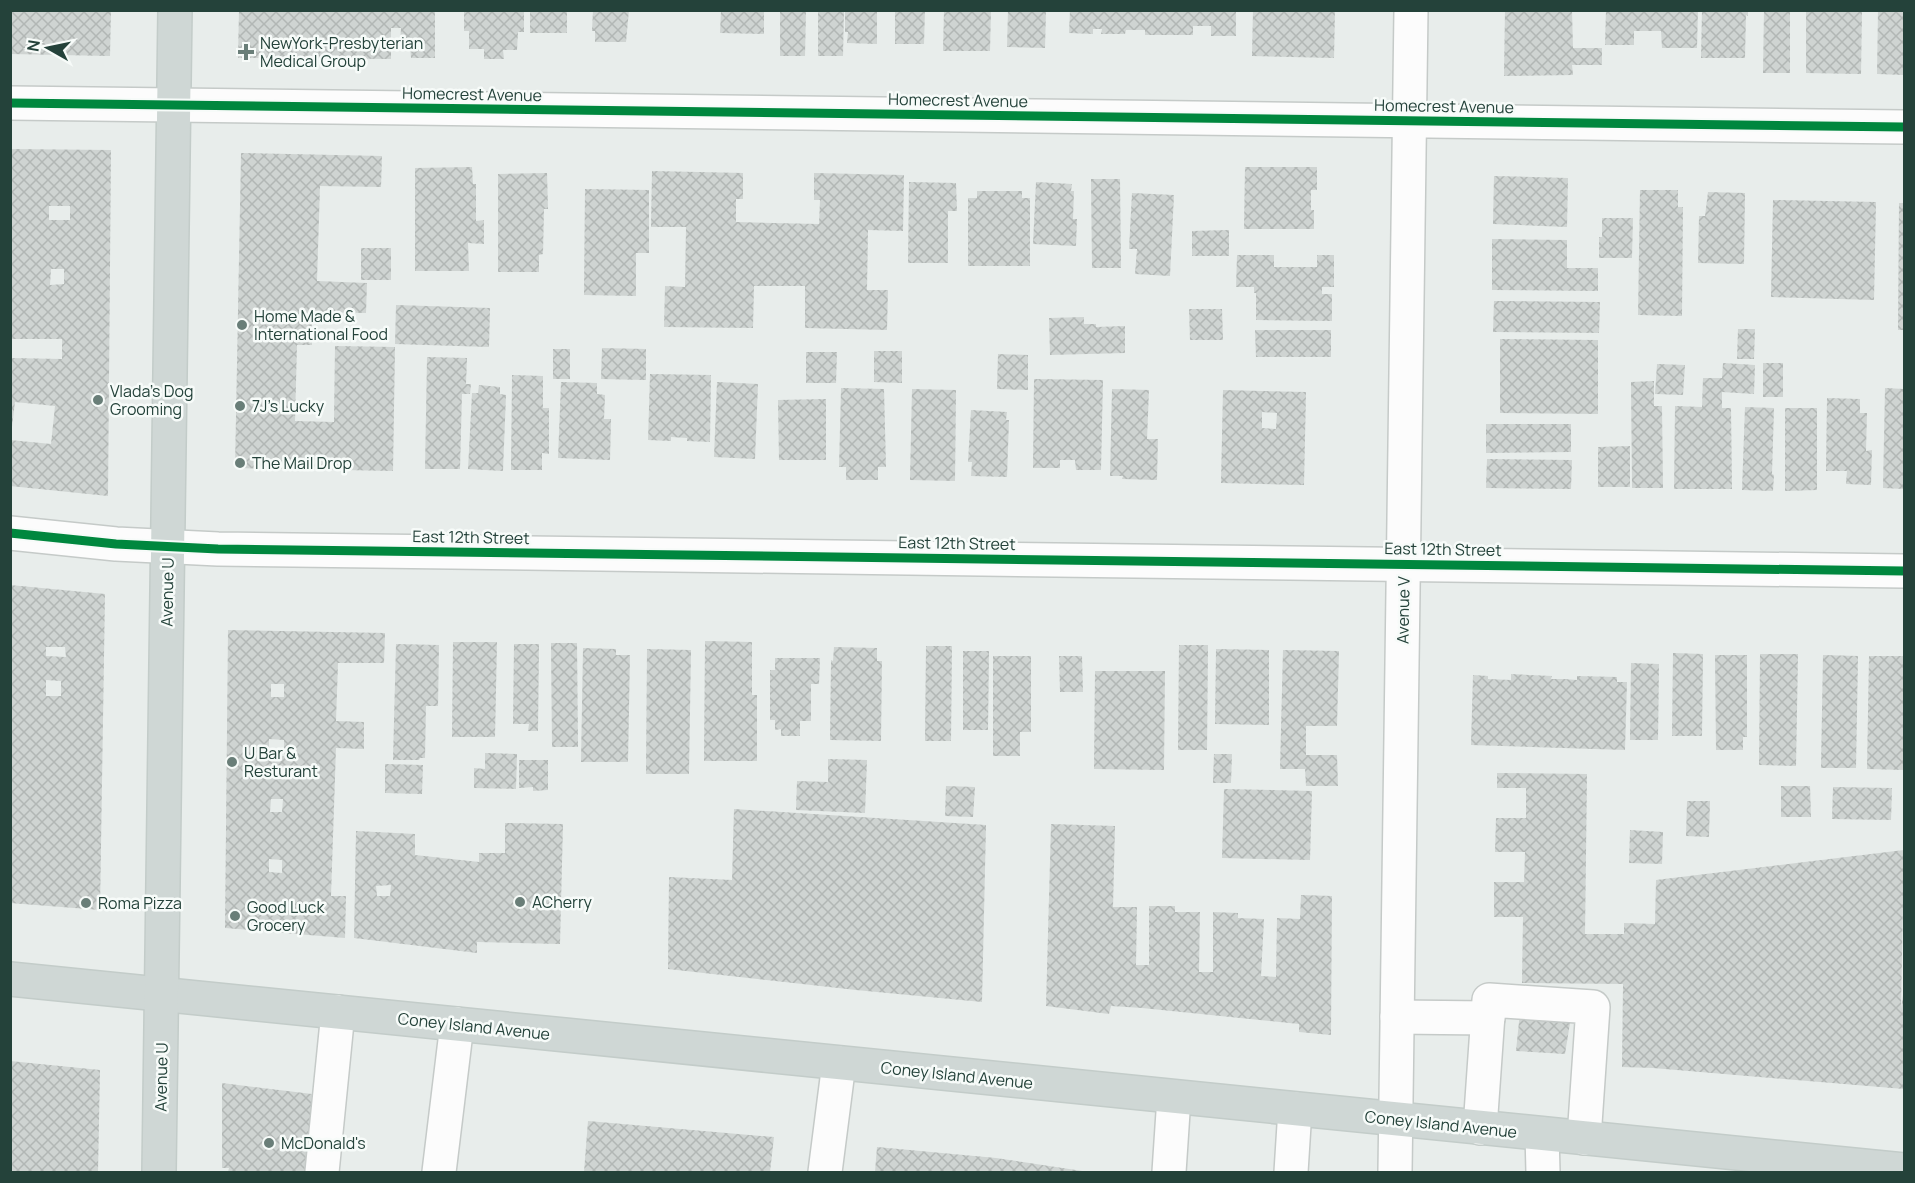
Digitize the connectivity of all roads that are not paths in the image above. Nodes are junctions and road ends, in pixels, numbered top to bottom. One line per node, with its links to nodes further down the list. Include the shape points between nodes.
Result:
1 (175, 10): 4 (main road, Avenue U)
2 (1411, 10): 5 (street, Avenue V)
3 (10, 103): 4 (street, Homecrest Avenue)
4 (174, 105): 5 (street, Homecrest Avenue); 8 (main road, Avenue U)
5 (1409, 121): 6 (street, Homecrest Avenue); 9 (street, Avenue V)
6 (1905, 128)
7 (10, 533): 8 (street, East 12th Street)
8 (168, 546): 9 (street, East 12th Street); 12 (main road, Avenue U)
9 (1403, 564): 10 (street, East 12th Street); 14 (street, Avenue V)
10 (1905, 571)
11 (10, 979): 12 (main road, Coney Island Avenue)
12 (162, 994): 13 (main road, Coney Island Avenue); 27 (main road, Avenue U)
13 (338, 1012): 16 (main road, Coney Island Avenue); 28 (street)
14 (1397, 1017): 15 (street); 20 (street, Avenue V)
15 (1488, 1018): 21 (street); 23 (street, via 1489,1000 1593,1007)
16 (456, 1024): 17 (main road, Coney Island Avenue); 29 (street)
17 (839, 1063): 18 (main road, Coney Island Avenue); 30 (street)
18 (1174, 1097): 19 (main road, Coney Island Avenue); 31 (street)
19 (1295, 1109): 20 (main road, Coney Island Avenue); 32 (street)
20 (1397, 1119): 21 (main road, Coney Island Avenue); 33 (street, Avenue V)
21 (1480, 1128): 22 (main road, Coney Island Avenue)
22 (1542, 1134): 23 (main road, Coney Island Avenue); 34 (street)
23 (1584, 1138): 24 (main road, Coney Island Avenue)
24 (1777, 1165): 25 (main road, Coney Island Avenue)
25 (1865, 1169): 26 (main road, Coney Island Avenue)
26 (1905, 1170)
27 (159, 1173)
28 (322, 1173)
29 (439, 1173)
30 (825, 1173)
31 (1169, 1173)
32 (1291, 1173)
33 (1395, 1173)
34 (1543, 1173)

